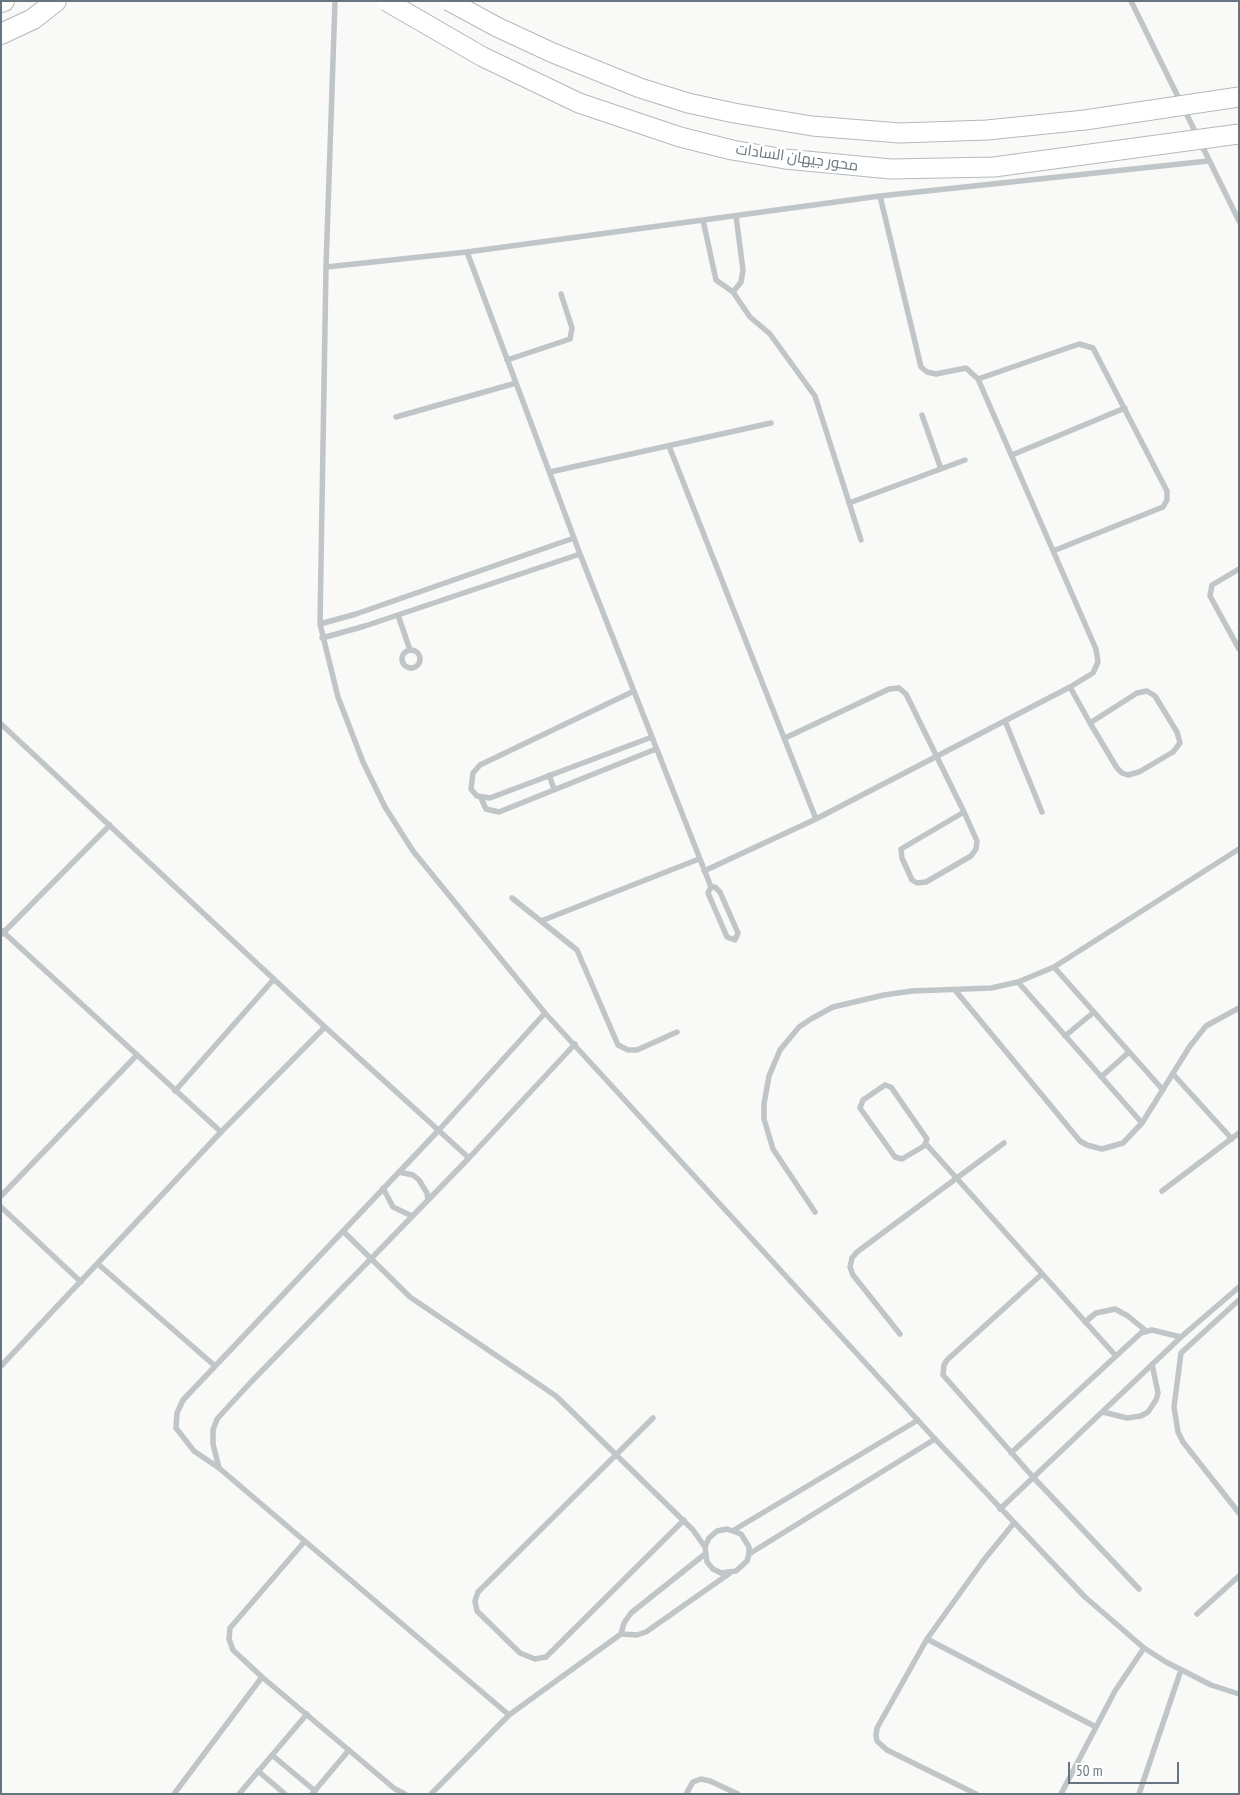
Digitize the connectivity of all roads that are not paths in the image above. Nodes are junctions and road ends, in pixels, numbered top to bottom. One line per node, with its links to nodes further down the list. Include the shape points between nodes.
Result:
1 (56, 1): 6 (highway, via 33,19)
2 (335, 1): 15 (lane)
3 (386, 1): 8 (main road, محور جيهان السادات, bridge, via 483,57 579,103 680,137 785,159 891,169 994,168)
4 (449, 1): 7 (main road, bridge, via 553,54 640,88 688,103 812,126 900,133 987,130 1085,120)
5 (1131, 1): 9 (lane)
6 (1, 34)
7 (1239, 97)
8 (1239, 134)
9 (1208, 161): 10 (lane); 13 (lane)
10 (880, 196): 11 (lane); 19 (lane, via 921,367 936,374 966,368)
11 (736, 216): 12 (lane); 16 (lane, via 743,270 741,282)
12 (704, 220): 14 (lane); 16 (lane, via 716,280)
13 (1239, 221)
14 (467, 252): 15 (lane); 18 (lane)
15 (326, 267): 37 (lane)
16 (734, 292): 30 (lane, via 750,317 770,334 815,396)
17 (561, 294): 18 (lane, via 572,328 570,339)
18 (507, 360): 20 (lane)
19 (978, 379): 21 (lane, via 1074,345 1086,344 1093,348); 26 (lane)
20 (516, 383): 23 (lane); 29 (lane)
21 (1125, 408): 26 (lane); 33 (lane, via 1167,491 1165,504)
22 (922, 415): 28 (lane)
23 (396, 417)
24 (771, 423): 25 (lane)
25 (669, 446): 29 (lane); 47 (lane)
26 (1012, 455): 33 (lane)
27 (965, 460): 28 (lane)
28 (941, 469): 30 (lane)
29 (550, 472): 31 (lane)
30 (849, 502): 32 (lane)
31 (574, 538): 34 (lane); 37 (lane)
32 (861, 540)
33 (1053, 551): 41 (lane, via 1098,655 1093,673)
34 (580, 554): 36 (lane); 42 (lane)
35 (1239, 569): 39 (lane, via 1210,590 1212,601)
36 (398, 615): 38 (lane); 40 (lane)
37 (320, 624): 38 (lane)
38 (322, 638): 72 (lane, via 338,697 363,762 385,807 413,851)
39 (1239, 649)
40 (410, 650)
41 (1070, 687): 43 (lane); 44 (lane)
42 (634, 690): 46 (lane); 54 (lane, via 480,765 470,784 473,793)
43 (1005, 721): 50 (lane); 56 (lane)
44 (1090, 723): 44 (lane, via 1117,768 1128,775 1173,752 1180,742 1178,732 1155,696 1147,691 1137,693)
45 (1, 724): 58 (lane)
46 (652, 737): 48 (lane); 49 (lane)
47 (785, 738): 50 (lane, via 889,689 899,688 906,694); 57 (lane)
48 (656, 749): 51 (lane); 60 (lane)
49 (599, 756): 51 (lane); 52 (lane)
50 (938, 757): 55 (lane); 57 (lane)
51 (605, 769): 53 (lane)
52 (549, 775): 53 (lane); 54 (lane, via 490,798)
53 (554, 789): 54 (lane, via 494,812 486,810)
54 (481, 798)
55 (964, 812): 55 (lane, via 977,841 971,856 926,882 912,880 901,849)
56 (1042, 812)
57 (816, 818): 61 (lane)
58 (110, 825): 65 (lane); 67 (lane)
59 (1239, 849): 66 (lane)
60 (699, 859): 61 (lane); 64 (lane)
61 (704, 871): 62 (lane)
62 (711, 887): 62 (lane, via 708,893 727,937 735,940 738,932 720,892)
63 (512, 898): 64 (lane)
64 (541, 921): 74 (lane, via 577,950 618,1044 628,1050 637,1050)
65 (2, 932): 78 (lane)
66 (1054, 967): 68 (lane); 71 (lane)
67 (274, 979): 73 (lane); 82 (lane)
68 (1018, 982): 69 (lane, via 991,988); 75 (lane)
69 (955, 990): 83 (lane, via 1080,1141 1094,1148 1116,1146); 98 (lane, via 902,993 834,1007 799,1027 780,1050 766,1090 767,1134 773,1149)
70 (1239, 1008): 79 (lane, via 1206,1026)
71 (1094, 1012): 75 (lane); 77 (lane)
72 (545, 1013): 76 (lane); 84 (lane)
73 (325, 1027): 84 (lane); 85 (lane)
74 (677, 1032)
75 (1065, 1036): 80 (lane)
76 (575, 1044): 90 (lane); 117 (lane)
77 (1129, 1052): 80 (lane); 81 (lane)
78 (137, 1056): 82 (lane); 95 (lane)
79 (1173, 1074): 81 (lane); 87 (lane)
80 (1101, 1077): 83 (lane)
81 (1163, 1090): 83 (lane)
82 (175, 1091): 85 (lane)
83 (1142, 1123)
84 (438, 1131): 90 (lane); 91 (lane)
85 (221, 1132): 102 (lane)
86 (1239, 1133): 87 (lane)
87 (1232, 1139): 94 (lane)
88 (1004, 1143): 92 (lane)
89 (926, 1144): 89 (lane, via 902,1159 895,1157 861,1111 861,1102 882,1087 891,1087 926,1137); 92 (lane)
90 (469, 1158): 96 (lane)
91 (399, 1172): 93 (lane); 96 (lane, via 419,1180)
92 (956, 1178): 103 (lane); 109 (lane, via 852,1258 853,1276)
93 (383, 1188): 99 (lane, via 393,1206); 100 (lane)
94 (1162, 1191)
95 (1, 1196)
96 (428, 1200): 99 (lane)
97 (2, 1209): 104 (lane)
98 (815, 1212)
99 (412, 1216): 101 (lane)
100 (343, 1231): 101 (lane); 114 (lane)
101 (371, 1259): 119 (lane, via 410,1297 556,1396); 121 (lane, via 217,1420 213,1444)
102 (98, 1264): 104 (lane); 114 (lane)
103 (1042, 1274): 107 (lane); 120 (lane, via 947,1360 942,1370 945,1379)
104 (81, 1282): 113 (lane)
105 (1239, 1287): 110 (lane)
106 (1239, 1300): 124 (lane, via 1180,1353 1174,1408 1183,1442)
107 (1085, 1322): 108 (lane, via 1096,1313 1115,1309); 111 (lane)
108 (1146, 1331): 110 (lane); 111 (lane)
109 (900, 1334)
110 (1181, 1337): 112 (lane)
111 (1115, 1356): 120 (lane)
112 (1152, 1364): 115 (lane); 115 (lane, via 1158,1393 1148,1412 1127,1418)
113 (1, 1366)
114 (215, 1366): 121 (lane, via 183,1400 177,1413 176,1428 194,1451)
115 (1103, 1412): 122 (lane)
116 (653, 1418): 119 (lane)
117 (918, 1420): 118 (lane); 127 (lane)
118 (935, 1439): 123 (lane); 131 (lane)
119 (616, 1453): 125 (lane); 125 (lane, via 478,1592 475,1605 480,1615 524,1656 546,1657)
120 (1011, 1453): 122 (lane)
121 (219, 1468): 128 (lane)
122 (1033, 1477): 123 (lane); 134 (lane)
123 (1000, 1509): 126 (lane)
124 (1239, 1513)
125 (684, 1520): 129 (lane)
126 (1014, 1523): 137 (lane); 138 (lane, via 1085,1597)
127 (734, 1530): 129 (lane, via 717,1531); 131 (lane, via 746,1540)
128 (305, 1541): 140 (lane, via 230,1628 233,1650); 143 (lane)
129 (705, 1547): 130 (lane)
130 (705, 1554): 132 (lane, via 713,1569); 136 (lane, via 631,1613)
131 (749, 1554): 132 (lane, via 742,1567)
132 (730, 1573): 136 (lane, via 646,1632)
133 (1239, 1576): 135 (lane)
134 (1139, 1589)
135 (1198, 1614)
136 (621, 1634): 143 (lane)
137 (927, 1639): 144 (lane); 157 (lane, via 877,1728 877,1741 887,1750)
138 (1144, 1648): 139 (lane); 144 (lane)
139 (1182, 1670): 141 (lane, via 1211,1685); 159 (lane)
140 (262, 1676): 142 (lane); 150 (lane)
141 (1239, 1694)
142 (307, 1714): 145 (lane); 146 (lane)
143 (509, 1715): 154 (lane)
144 (1096, 1727): 158 (lane)
145 (349, 1750): 148 (lane); 149 (lane)
146 (272, 1755): 147 (lane); 149 (lane)
147 (258, 1772): 151 (lane); 152 (lane)
148 (393, 1791): 153 (lane)
149 (314, 1792)
150 (174, 1794)
151 (239, 1794)
152 (285, 1794)
153 (405, 1794)
154 (431, 1794)
155 (686, 1794): 156 (lane, via 693,1782 700,1779)
156 (738, 1794)
157 (976, 1794)
158 (1061, 1794)
159 (1139, 1794)

